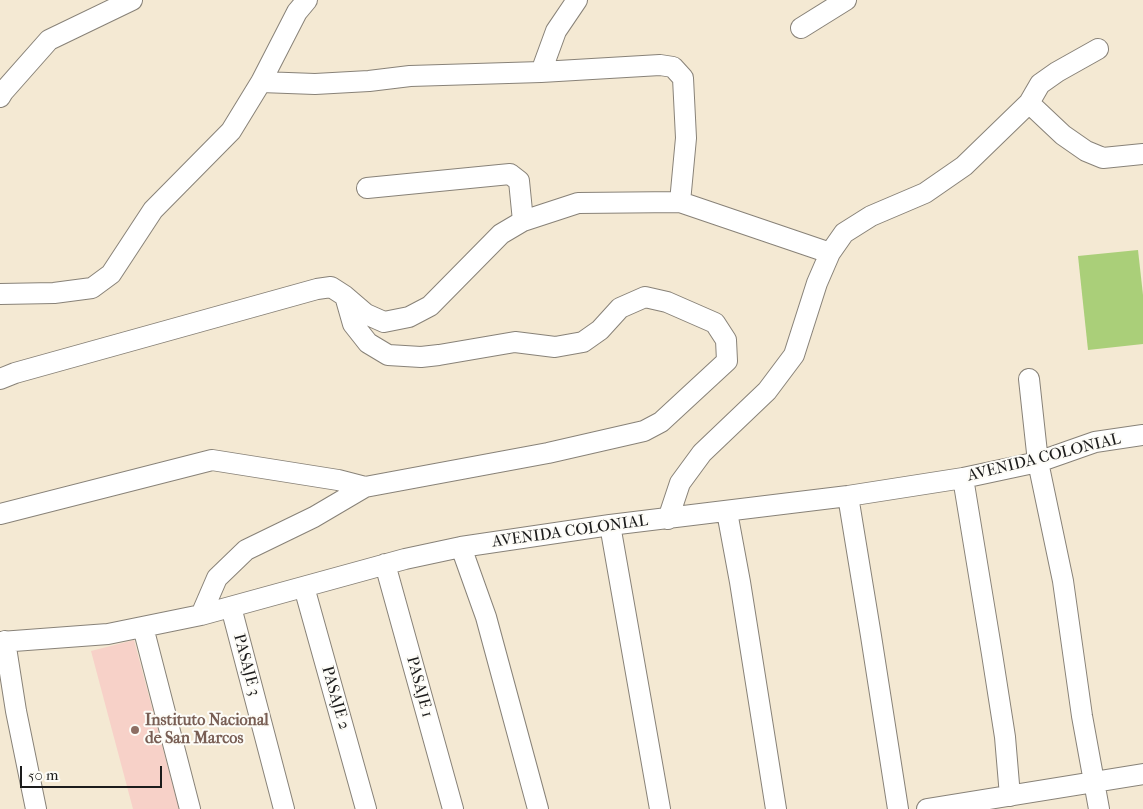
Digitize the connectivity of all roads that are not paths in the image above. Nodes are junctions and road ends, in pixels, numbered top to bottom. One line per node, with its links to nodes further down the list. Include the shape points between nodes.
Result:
1 (132, 0): 9 (street, via 49,40)
2 (307, 0): 8 (street, via 297,12)
3 (577, 0): 7 (street, via 556,31)
4 (846, 0): 5 (street)
5 (801, 28)
6 (1098, 49): 10 (street, via 1040,84)
7 (541, 72): 8 (street, via 410,76 315,84); 13 (street, via 660,65 673,67 679,72 683,78 686,138)
8 (261, 82): 16 (street, via 231,131 153,210 111,274 92,288 54,293)
9 (0, 97)
10 (1029, 103): 11 (street, via 1063,135 1086,151 1103,158); 15 (street, via 964,166 925,193 871,216 844,233)
11 (1143, 154)
12 (367, 188): 14 (street, via 510,174 519,181)
13 (680, 202): 14 (street, via 578,203); 15 (street)
14 (523, 221): 17 (street, via 501,234 430,306 409,317 384,322 366,314)
15 (830, 253): 27 (street, via 794,355 767,391 702,453 680,483)
16 (0, 294)
17 (344, 296): 18 (street, via 331,287 317,289); 23 (street, via 353,324 368,343 388,355 421,357 515,342 555,347 582,342 600,330 620,308 645,298 667,302 715,323 726,340 727,361 661,422 644,432)
18 (0, 379)
19 (1029, 379): 21 (street)
20 (1143, 435): 21 (street, AVENIDA COLONIAL, via 1095,442)
21 (1038, 462): 22 (street, AVENIDA COLONIAL); 38 (street, via 1062,581)
22 (963, 478): 24 (street, AVENIDA COLONIAL); 39 (street, via 1005,737)
23 (365, 487): 26 (street, via 212,460); 33 (street, via 246,550 217,578)
24 (848, 496): 25 (street, AVENIDA COLONIAL); 49 (street)
25 (727, 512): 27 (street, AVENIDA COLONIAL); 48 (street)
26 (0, 514)
27 (668, 518): 28 (street, AVENIDA COLONIAL)
28 (610, 525): 29 (street, AVENIDA COLONIAL); 47 (street)
29 (461, 547): 30 (street, AVENIDA COLONIAL); 46 (street, via 486,617)
30 (385, 564): 31 (street, AVENIDA COLONIAL); 45 (street, PASAJE 1)
31 (304, 587): 32 (street, AVENIDA COLONIAL); 44 (street, PASAJE 2)
32 (231, 607): 33 (street, AVENIDA COLONIAL); 43 (street, PASAJE 3)
33 (202, 615): 34 (street, AVENIDA COLONIAL)
34 (143, 627): 35 (street, AVENIDA COLONIAL, via 108,634); 42 (street)
35 (2, 642): 36 (street)
36 (8, 713): 41 (street)
37 (1143, 774): 38 (street)
38 (1094, 782): 39 (street); 51 (street)
39 (1010, 796): 40 (street)
40 (966, 806): 50 (street)
41 (36, 809)
42 (190, 809)
43 (284, 809)
44 (366, 809)
45 (453, 809)
46 (538, 809)
47 (660, 809)
48 (776, 809)
49 (898, 809)
50 (927, 809)
51 (1099, 809)

